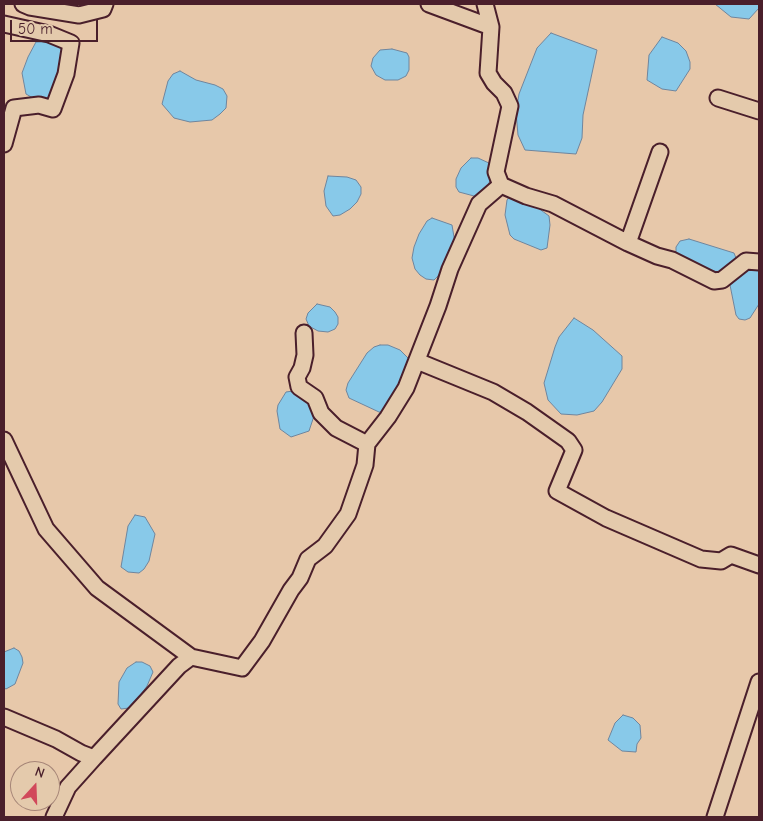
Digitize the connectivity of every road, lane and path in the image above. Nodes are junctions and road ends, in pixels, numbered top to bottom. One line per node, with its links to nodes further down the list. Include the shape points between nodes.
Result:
1 (23, 4): 2 (street, via 79,15 103,9)
2 (105, 4)
3 (429, 4): 6 (street)
4 (485, 4): 6 (street)
5 (4, 24): 9 (street, via 71,42 66,74 53,108 39,105 14,108)
6 (491, 27): 11 (street, via 488,73 510,106 496,172)
7 (718, 98): 8 (street)
8 (759, 110)
9 (4, 144)
10 (660, 152): 12 (street)
11 (501, 185): 12 (street, via 553,204); 15 (street, via 479,204 450,268)
12 (628, 243): 13 (street, via 714,281 722,280 746,261)
13 (759, 262)
14 (304, 332): 17 (street, via 305,355 297,377 299,387 314,398 321,413 336,428)
15 (417, 361): 17 (street, via 406,388); 18 (street, via 493,392 568,441 574,450 557,491 606,518 702,559 721,561 732,555)
16 (4, 440): 19 (street, via 46,529 97,588)
17 (367, 444): 19 (street, via 364,465 348,514 325,546 308,559 262,641 242,668)
18 (759, 565)
19 (191, 657): 22 (street)
20 (759, 682): 24 (street)
21 (4, 717): 22 (street)
22 (94, 758): 23 (street, via 68,787)
23 (54, 817)
24 (715, 817)

